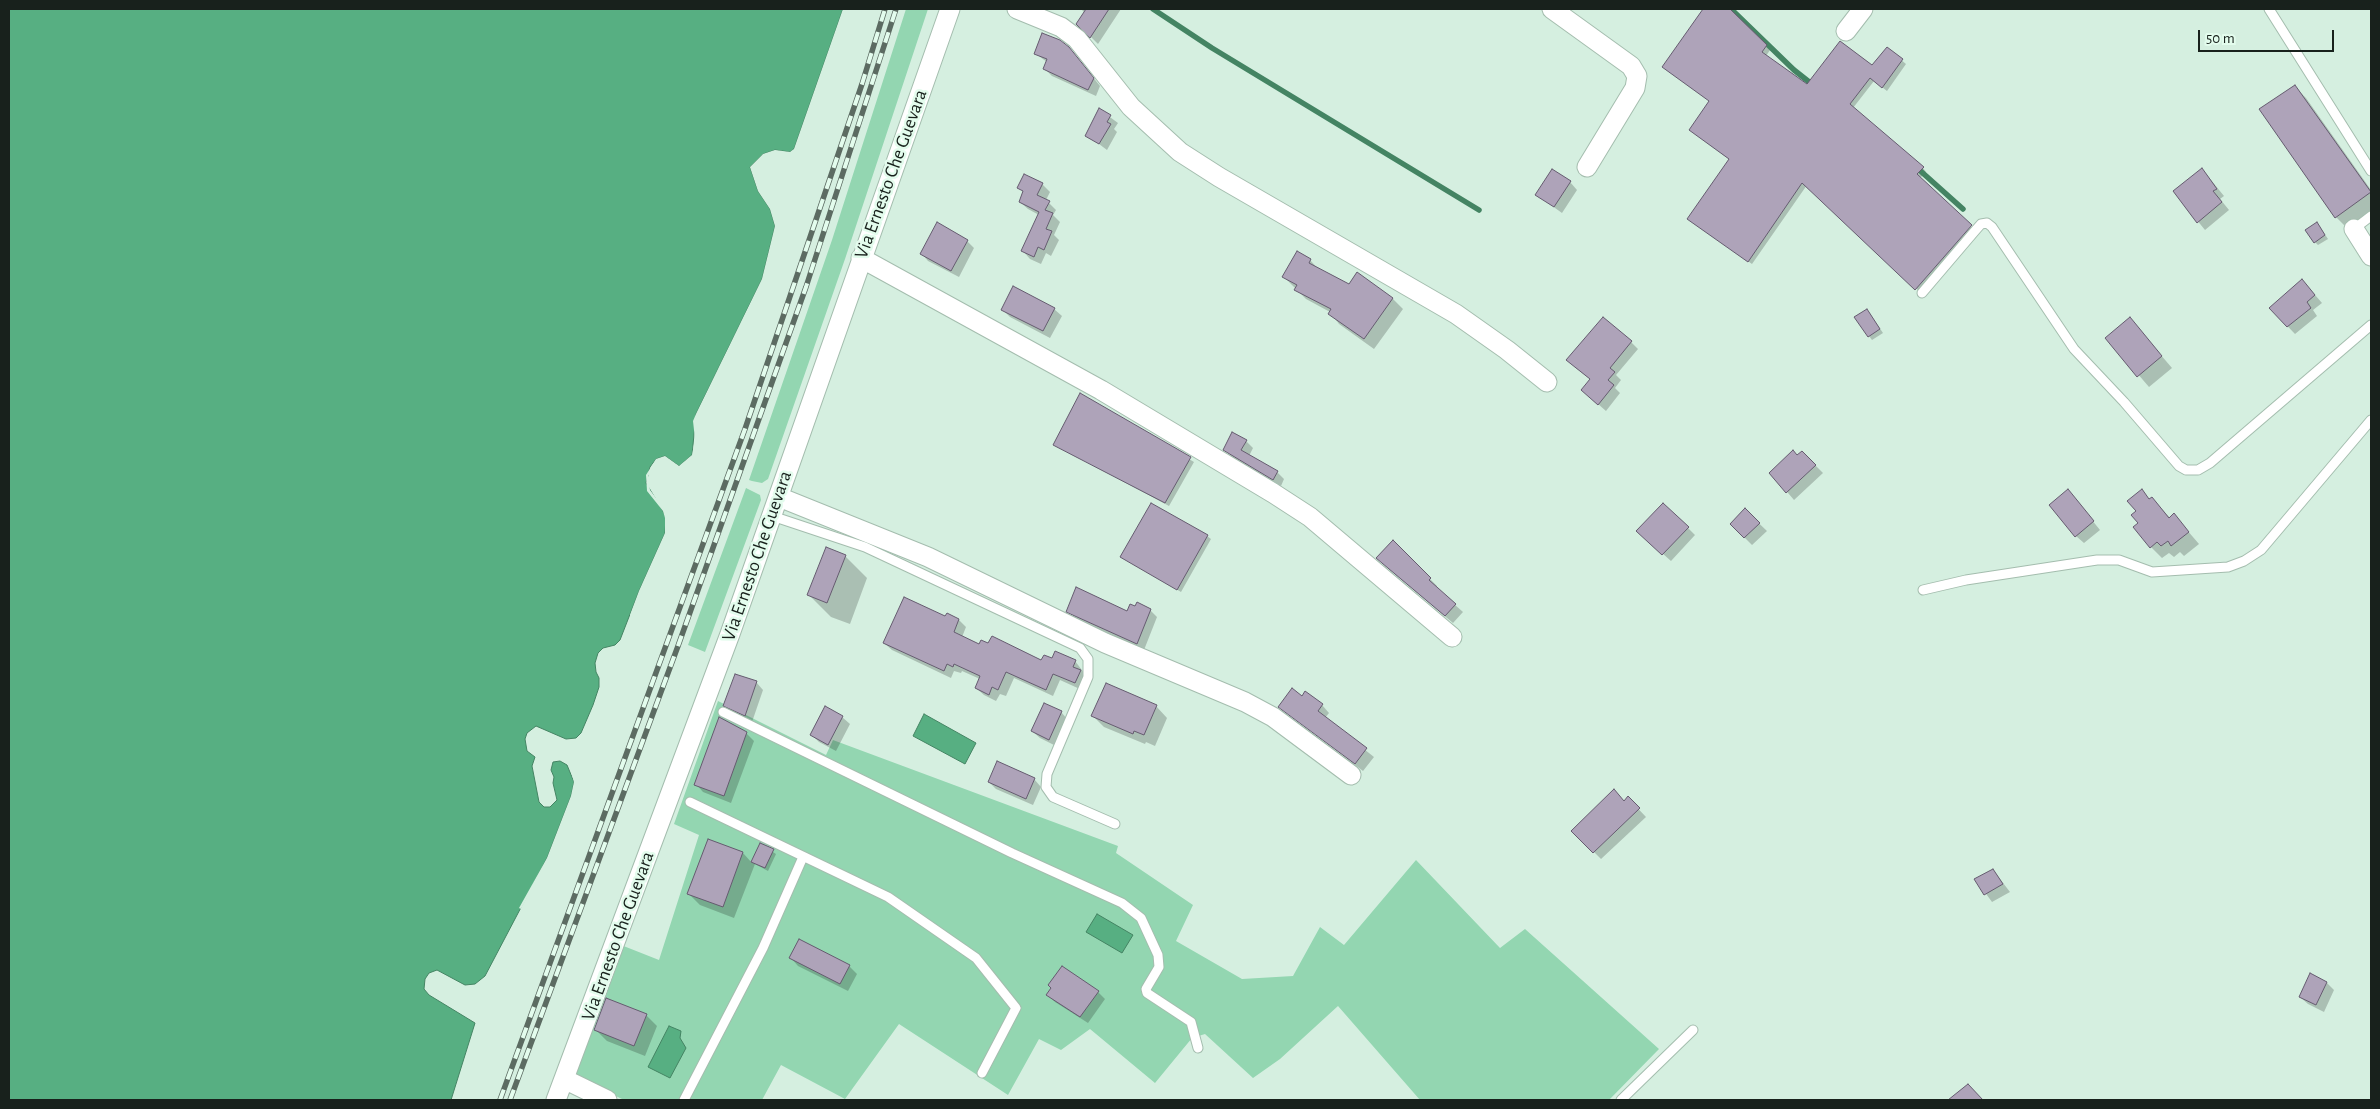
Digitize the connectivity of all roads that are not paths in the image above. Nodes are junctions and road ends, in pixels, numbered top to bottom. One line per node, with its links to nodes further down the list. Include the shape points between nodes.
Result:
1 (950, 9): 12 (street, Via Ernesto Che Guevara)
2 (1017, 9): 15 (street, via 1061,27 1077,39 1131,107 1180,152 1456,314)
3 (1552, 9): 7 (street, via 1631,66 1637,76 1635,88)
4 (1863, 9): 6 (street)
5 (2269, 9): 8 (lane)
6 (1846, 31)
7 (1587, 166)
8 (2371, 171)
9 (2371, 216): 10 (lane)
10 (2354, 229): 11 (street)
11 (2371, 256)
12 (861, 258): 17 (street, Via Ernesto Che Guevara); 20 (street, via 1101,390 1281,498 1310,517)
13 (1922, 293): 14 (lane, via 1981,224 1987,223 2074,350 2124,402 2178,466 2186,470 2198,470 2210,463)
14 (2371, 325)
15 (1547, 382)
16 (2371, 420): 19 (lane, via 2261,550 2228,568 2152,572 2118,560 2097,560 1966,580)
17 (779, 497): 18 (street, Via Ernesto Che Guevara); 22 (street, via 928,557 1105,643 1245,702 1273,717)
18 (772, 516): 24 (lane, via 865,547 1080,648 1088,659 1088,677 1047,774 1046,787 1053,796); 29 (street, Via Ernesto Che Guevara)
19 (1923, 590)
20 (1452, 636)
21 (723, 712): 27 (lane, via 1122,903 1141,918 1158,956 1158,967 1146,993 1192,1022)
22 (1351, 775)
23 (690, 802): 25 (lane)
24 (1114, 824)
25 (804, 857): 28 (lane, via 888,897 976,958 1016,1008); 32 (lane, via 763,948)
26 (1693, 1030): 33 (lane)
27 (1198, 1048)
28 (982, 1073)
29 (564, 1079): 30 (street, Via Ernesto Che Guevara); 31 (street)
30 (556, 1100)
31 (607, 1100)
32 (684, 1100)
33 (1621, 1100)

